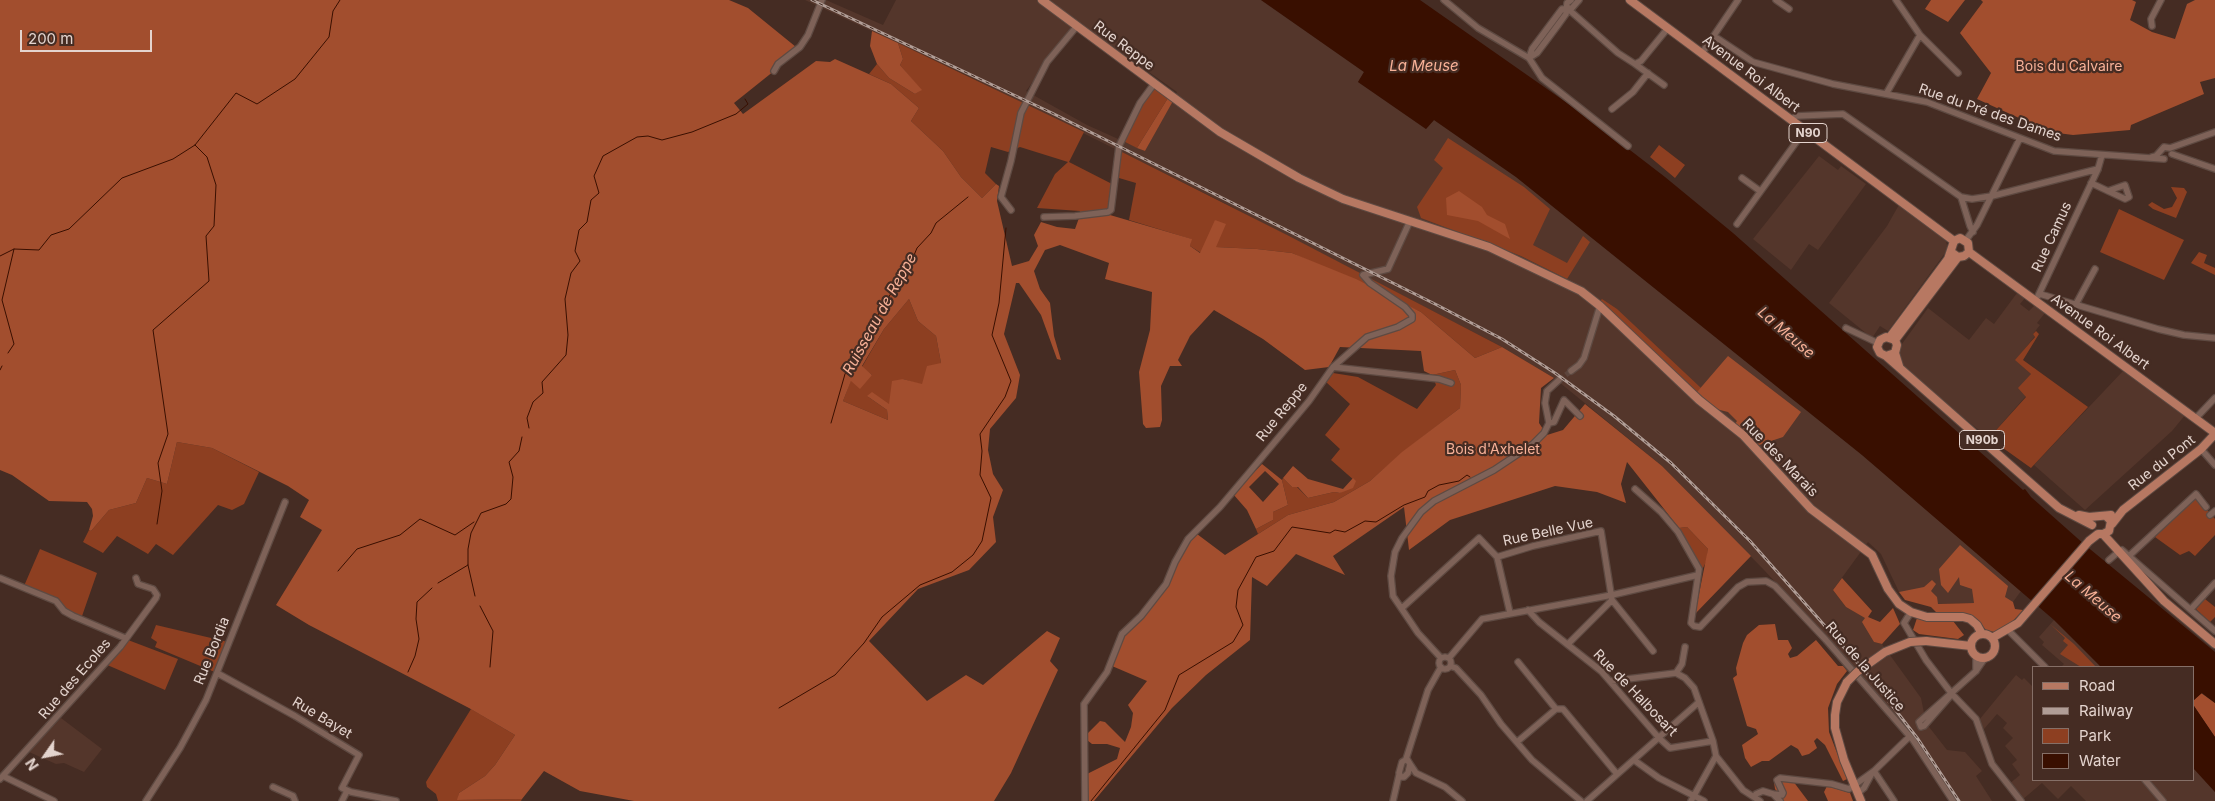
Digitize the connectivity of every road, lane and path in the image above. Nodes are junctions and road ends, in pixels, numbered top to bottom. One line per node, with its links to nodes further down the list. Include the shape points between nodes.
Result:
1 (822, 0): 21 (street, via 800,47)
2 (1042, 0): 13 (main road)
3 (1444, 0): 19 (street, via 1478,28)
4 (1571, 0): 11 (street)
5 (1579, 0): 11 (street, via 1572,8)
6 (1630, 0): 15 (main road, Avenue Roi Albert / N90)
7 (1738, 0): 17 (street)
8 (1776, 0): 12 (street)
9 (1896, 0): 16 (street)
10 (2161, 0): 14 (street, via 2151,19)
11 (1567, 8): 19 (street, via 1562,9 1532,49); 20 (street)
12 (1789, 8)
13 (1077, 26): 24 (main road, Rue Reppe); 46 (street, Rue Reppe, via 1047,62 1021,113 1001,198)
14 (2152, 26)
15 (1668, 28): 18 (main road, Avenue Roi Albert / N90); 20 (street)
16 (1920, 35): 23 (street); 26 (street)
17 (1714, 36): 18 (street); 26 (street, Rue du Pré des Dames, via 1753,62 1833,84)
18 (1702, 53): 28 (main road, Avenue Roi Albert / N90)
19 (1529, 58): 32 (street, via 1542,78)
20 (1635, 64): 22 (street)
21 (774, 71)
22 (1648, 73): 25 (street); 27 (street)
23 (1958, 74)
24 (1154, 84): 47 (street, Rue Reppe, via 1140,103 1119,146 1111,210); 48 (main road, Rue Reppe, via 1220,132 1299,178 1343,199)
25 (1664, 85)
26 (1886, 94): 31 (street, Rue du Pré des Dames, via 1927,102)
27 (1612, 109)
28 (1791, 120): 29 (main road, Avenue Roi Albert / N90); 45 (street, via 1796,116 1843,114)
29 (1804, 130): 42 (street); 52 (main road, Avenue Roi Albert / N90)
30 (2215, 132): 33 (street)
31 (2020, 138): 35 (street, Rue du Pré des Dames, via 2054,151); 44 (street)
32 (1628, 146)
33 (2171, 151): 34 (street, via 2164,147); 37 (street, via 2171,158); 39 (street)
34 (2160, 152): 36 (street); 37 (street)
35 (2102, 154): 36 (street, Rue du Pré des Dames); 38 (street, Rue Camus)
36 (2150, 158): 37 (street, Rue du Pré des Dames)
37 (2164, 159)
38 (2098, 169): 41 (street, Rue Camus); 44 (street)
39 (2215, 169)
40 (1742, 178): 42 (street)
41 (2091, 183): 43 (street); 56 (street, Rue Camus)
42 (1760, 191): 49 (street)
43 (2108, 191)
44 (1992, 196): 45 (street); 50 (street)
45 (1961, 197): 50 (street)
46 (1011, 210)
47 (1044, 217)
48 (1410, 221): 58 (main road, Rue Reppe, via 1489,247 1581,291); 65 (street, Rue Reppe, via 1388,269 1363,275 1405,307 1412,319 1367,337)
49 (1737, 224)
50 (1973, 232): 51 (street)
51 (1966, 240): 52 (main road); 53 (main road)
52 (1954, 241): 54 (main road, via 1951,246)
53 (1969, 252): 54 (main road, via 1964,256); 56 (main road, Avenue Roi Albert)
54 (1955, 254): 61 (main road)
55 (2095, 269): 57 (street)
56 (2037, 297): 57 (street); 72 (main road, Avenue Roi Albert)
57 (2076, 304): 60 (street, via 2184,336)
58 (1600, 306): 67 (street, via 1584,358); 97 (main road, Rue des Marais, via 1699,400 1743,435 1811,509 1872,555 1894,599)
59 (1846, 328): 62 (street)
60 (2215, 338)
61 (1892, 339): 62 (main road, via 1883,338); 63 (main road, via 1897,345)
62 (1878, 343): 64 (main road, via 1878,350)
63 (1895, 353): 64 (main road); 66 (main road)
64 (1886, 356): 66 (main road, N90b)
65 (1333, 367): 69 (street); 148 (street, Rue Reppe, via 1253,468 1188,539 1166,584 1122,634 1108,672 1084,704)
66 (1900, 368): 81 (main road, N90b)
67 (1571, 371)
68 (1559, 380): 73 (street, via 1547,390 1545,403)
69 (1450, 383)
70 (2215, 398): 72 (street)
71 (1580, 416): 73 (street, via 1564,400 1554,422)
72 (2196, 418): 74 (main road, Avenue Roi Albert)
73 (1549, 423): 94 (street, via 1544,433 1522,453 1434,501 1420,512 1395,552 1393,596)
74 (2215, 434): 75 (main road, Rue du Pont)
75 (2201, 449): 76 (street); 79 (main road, Rue du Pont)
76 (2215, 465)
77 (1635, 489): 89 (street, via 1678,532 1699,570)
78 (285, 502): 119 (street, Rue Bordia)
79 (2123, 510): 82 (main road, Rue du Pont); 84 (main road, Rue du Pont)
80 (2211, 511): 86 (street, via 2196,494)
81 (2068, 513): 83 (main road, Rue du Pont); 84 (main road, N90b)
82 (2106, 516): 83 (main road, Rue du Pont); 84 (main road)
83 (2096, 517): 84 (main road)
84 (2101, 530): 85 (main road, N90b); 99 (main road, via 2031,609)
85 (2119, 551): 86 (street); 88 (street); 105 (main road, N90b, via 2159,596)
86 (2130, 555): 95 (street)
87 (1497, 557): 93 (street, Rue Belle Vue, via 1601,531); 94 (street, via 1479,538); 98 (street, Rue Belle Vue)
88 (2109, 560)
89 (1698, 575): 93 (street); 124 (street, Rue de la Justice, via 1690,623 1700,627 1738,587 1747,582 1766,581 1775,586 1826,640)
90 (0, 578): 102 (street, via 56,601 73,616)
91 (136, 578): 102 (street, Rue des Ecoles, via 138,584 157,595)
92 (2215, 583): 95 (street)
93 (1612, 597): 96 (street); 104 (street); 108 (street)
94 (1402, 608): 110 (street, via 1418,634)
95 (2191, 609): 100 (street)
96 (1528, 610): 98 (street); 104 (street, Rue de Halbosart)
97 (1911, 612): 101 (main road, Rue des Marais, via 1927,617 1963,617 1977,625); 121 (street, via 1904,623)
98 (1510, 613): 111 (street, via 1482,619)
99 (2008, 630): 103 (main road); 115 (street)
100 (2215, 631)
101 (1982, 634): 103 (main road); 106 (main road, via 1976,636)
102 (125, 638): 135 (street, Rue des Ecoles)
103 (1992, 638): 112 (main road, via 1994,652)
104 (1568, 644): 120 (street, Rue de Halbosart)
105 (2215, 644)
106 (1971, 646): 109 (main road); 140 (main road, bridge, via 1910,642 1885,652 1847,682 1837,702 1835,728)
107 (1685, 647): 118 (street, via 1682,664)
108 (1653, 651)
109 (1976, 655): 112 (main road); 117 (street)
110 (1441, 658): 111 (street); 116 (street)
111 (1449, 658): 114 (street)
112 (1985, 658): 117 (street)
113 (1518, 662): 123 (street)
114 (1450, 666): 116 (street); 127 (street, via 1456,668 1481,695)
115 (2044, 666)
116 (1441, 667): 130 (street, via 1428,690)
117 (1976, 671): 121 (street)
118 (1676, 672): 120 (street); 122 (street, via 1694,688)
119 (217, 673): 138 (street, Rue Bayet, via 359,755 342,788); 144 (street, Rue Bordia, via 195,722)
120 (1611, 681): 125 (street, Rue de Halbosart)
121 (1952, 694): 121 (street, via 1919,722 1921,727 1924,726); 158 (street, via 1976,719 1992,764)
122 (1699, 702): 125 (street); 126 (street)
123 (1556, 709): 127 (street); 133 (street, via 1563,709)
124 (1908, 737): 131 (street); 157 (street, Rue de la Justice)
125 (1659, 738): 126 (street, Rue de Halbosart, via 1670,748); 129 (street)
126 (1713, 741): 128 (street)
127 (1517, 742): 151 (street, via 1532,760)
128 (1716, 756): 141 (street, via 1743,790); 142 (street)
129 (1634, 760): 133 (street); 142 (street)
130 (1408, 762): 132 (street); 134 (street); 134 (street, via 1402,762)
131 (1874, 771): 140 (street); 156 (street)
132 (1416, 773): 134 (street); 150 (street, via 1445,787)
133 (1617, 774): 152 (street)
134 (1403, 776): 149 (street)
135 (2, 778): 143 (street)
136 (2146, 781): 159 (street)
137 (272, 787): 145 (street, via 293,796)
138 (347, 790): 146 (street); 147 (street)
139 (1773, 794): 140 (street, via 1784,793 1777,780 1780,778 1832,784); 141 (street, via 1763,791); 155 (street)
140 (1858, 794)
141 (1754, 797): 154 (street)
142 (1693, 798): 153 (street)
143 (54, 801)
144 (146, 801)
145 (295, 801)
146 (342, 801)
147 (396, 801)
148 (1085, 801)
149 (1392, 801)
150 (1462, 801)
151 (1581, 801)
152 (1587, 801)
153 (1704, 801)
154 (1760, 801)
155 (1780, 801)
156 (1894, 801)
157 (1953, 801)
158 (2021, 801)
159 (2163, 801)

